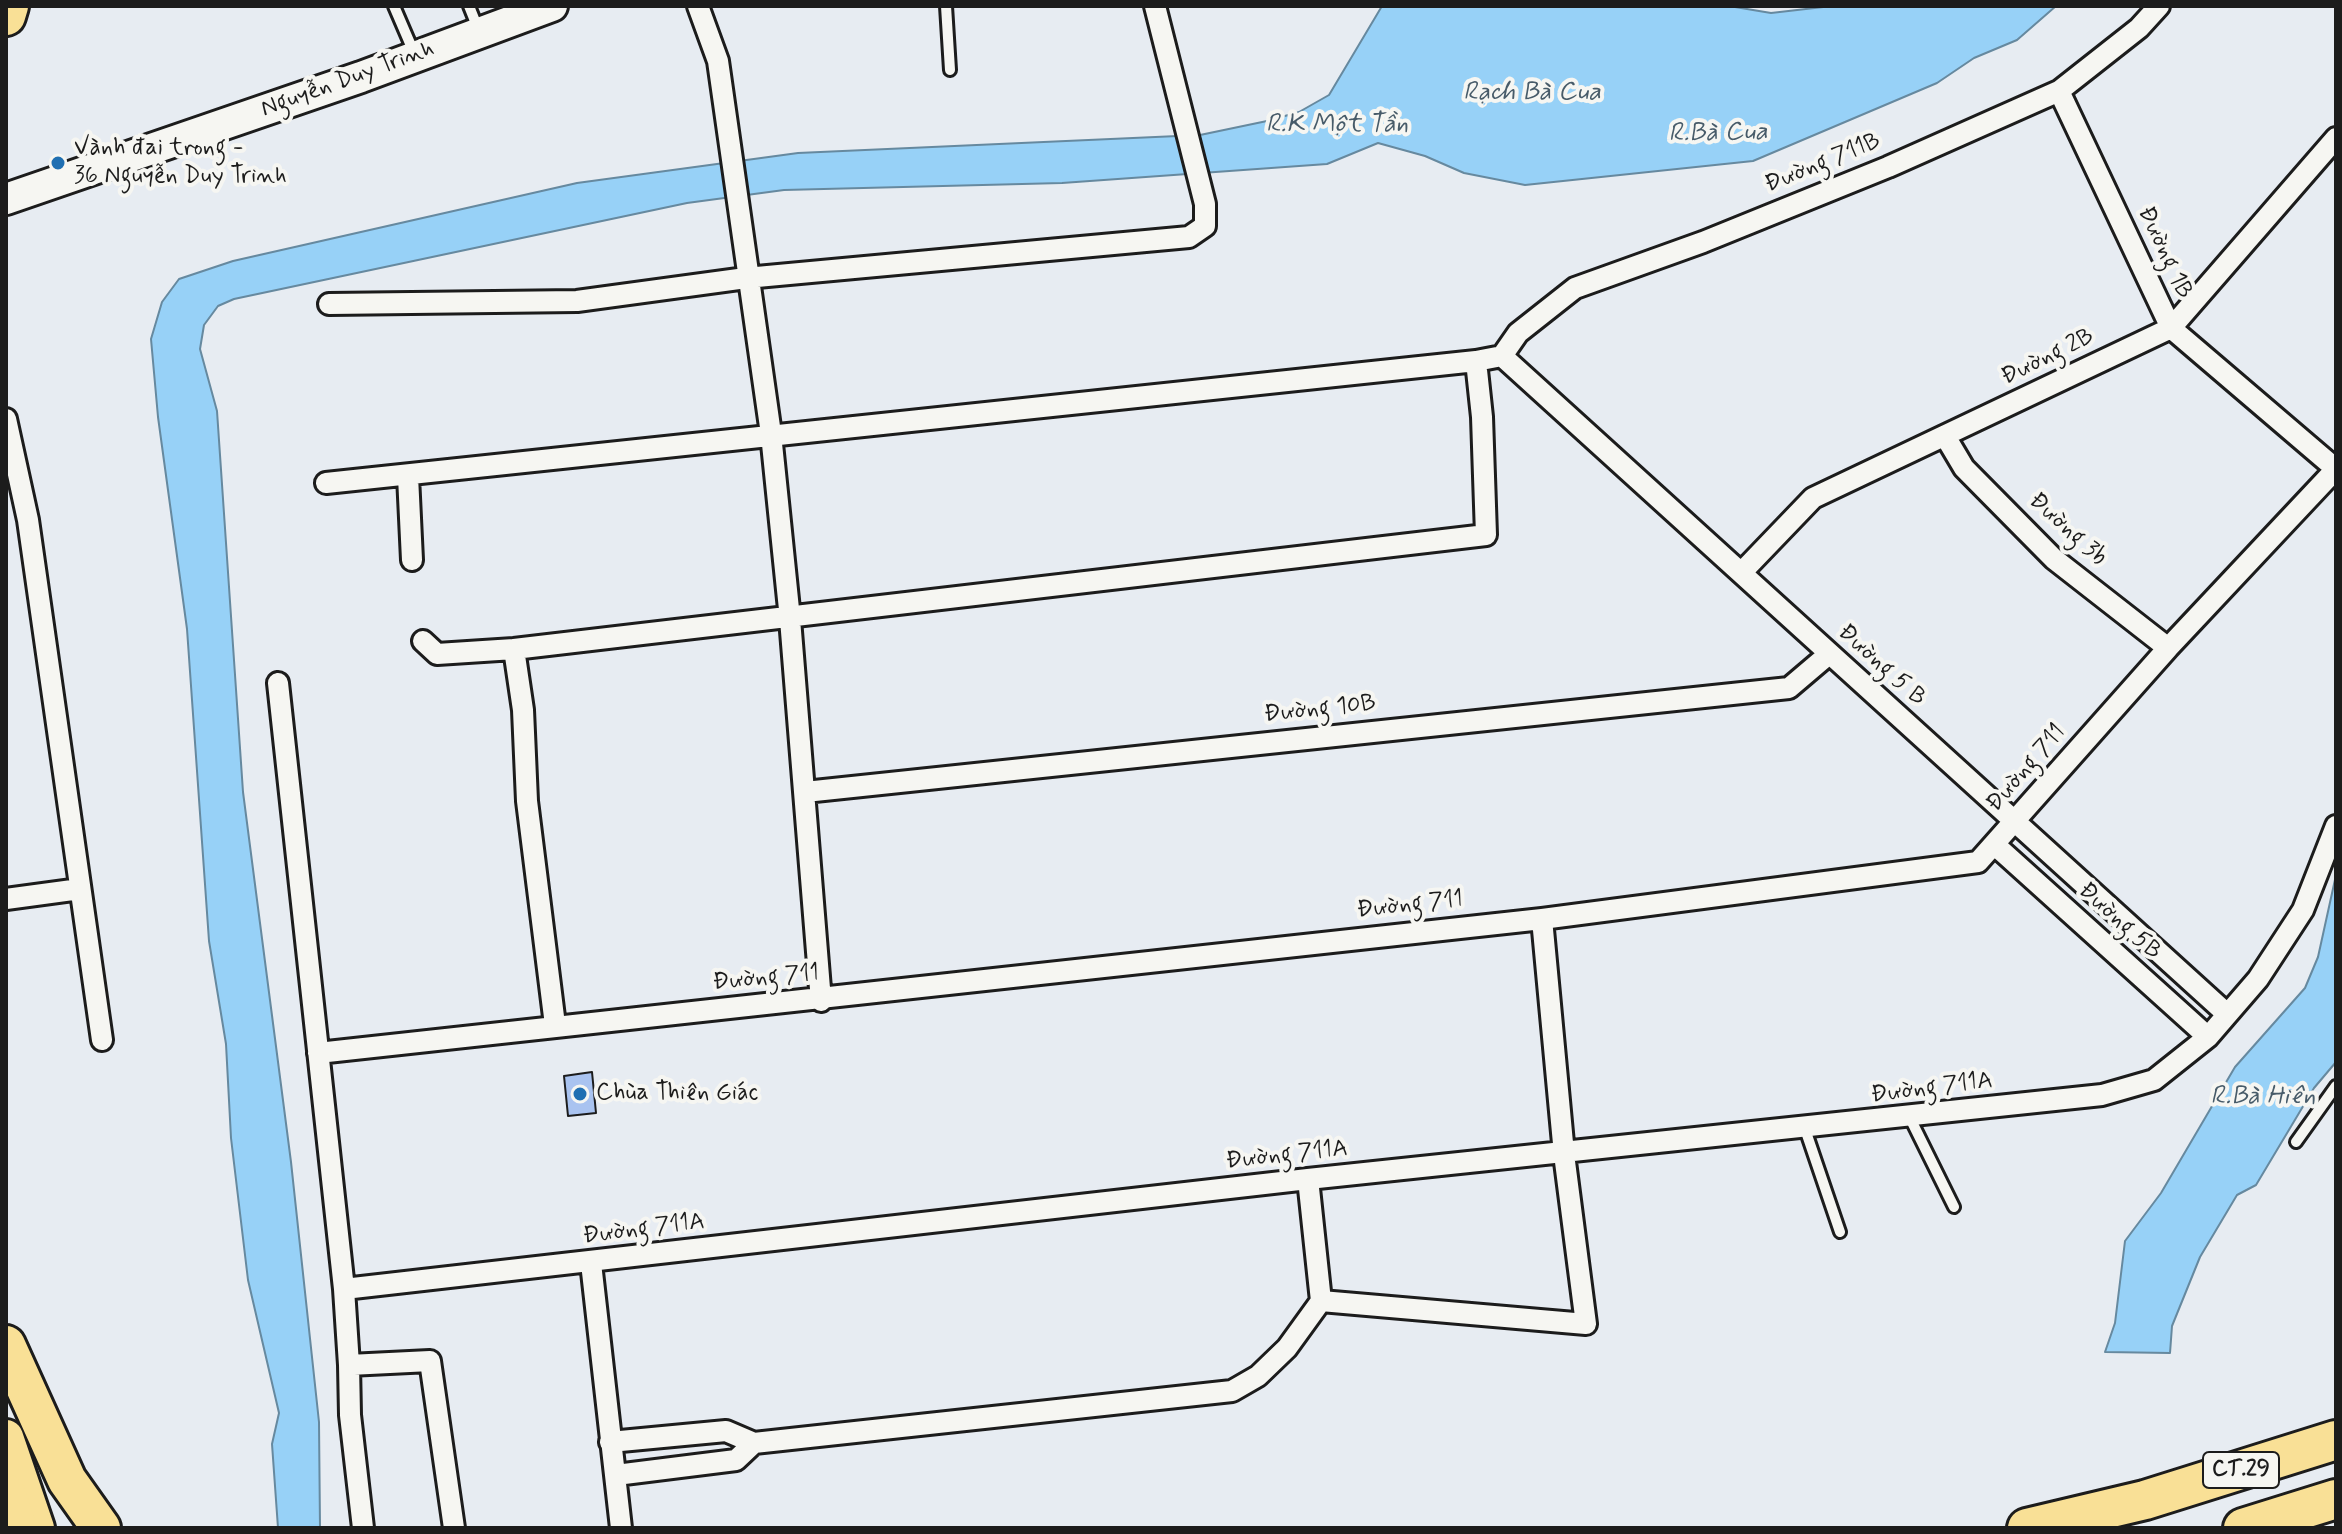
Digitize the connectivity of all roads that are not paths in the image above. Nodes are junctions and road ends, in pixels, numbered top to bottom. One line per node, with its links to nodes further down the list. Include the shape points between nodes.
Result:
1 (9, 6): 8 (highway)
2 (394, 6): 10 (lane)
3 (552, 6): 9 (main road, Nguyễn Duy Trinh)
4 (698, 6): 15 (street, via 718,61)
5 (946, 6): 11 (lane)
6 (1155, 6): 15 (street, via 1205,204 1205,226 1179,240)
7 (2159, 6): 12 (street, Đường 711B)
8 (6, 16)
9 (474, 20): 10 (main road, Nguyễn Duy Trinh)
10 (415, 57): 14 (main road, Nguyễn Duy Trinh)
11 (950, 70)
12 (2059, 91): 17 (street, Đường 1B); 18 (street, Đường 711B, via 1888,167 1575,288 1518,333)
13 (2336, 138): 17 (street, Đường 2B)
14 (6, 199)
15 (746, 278): 16 (street, via 577,301); 21 (street)
16 (329, 304)
17 (2171, 328): 22 (street, Đường 2B); 23 (street, Đường 1B)
18 (1502, 356): 19 (street); 27 (street, Đường 5 B)
19 (1476, 361): 21 (street); 28 (street, via 1486,535)
20 (6, 419): 38 (street, via 28,520)
21 (771, 434): 24 (street); 28 (street)
22 (1945, 436): 27 (street, Đường 2B, via 1813,498); 30 (street, Đường 3b, via 1964,468 2054,559)
23 (2336, 469): 30 (street, Đường 711)
24 (408, 476): 25 (street); 26 (street)
25 (326, 483)
26 (412, 560)
27 (1741, 573): 32 (street, Đường 5 B)
28 (790, 619): 31 (street); 34 (street)
29 (423, 641): 31 (street, via 437,654)
30 (2168, 648): 35 (street, Đường 711)
31 (514, 649): 43 (street)
32 (1829, 654): 34 (street, Đường 10B, via 1789,688); 35 (street, Đường 5 B)
33 (278, 683): 46 (street)
34 (805, 792): 41 (street)
35 (2015, 821): 37 (street, Đường 711); 42 (street, Đường 5 B)
36 (2336, 826): 42 (street, Đường 711A, via 2303,910 2258,979)
37 (1995, 845): 40 (street, Đường 711, via 1978,862); 44 (street, Đường 5B)
38 (80, 889): 39 (street); 45 (street)
39 (6, 899)
40 (1542, 919): 41 (street, Đường 711); 51 (street)
41 (821, 1001): 43 (street, Đường 711)
42 (2227, 1014): 44 (street, Đường 711A)
43 (555, 1025): 46 (street, Đường 711)
44 (2208, 1037): 48 (street, Đường 711A, via 2154,1080 2102,1095)
45 (102, 1040)
46 (318, 1053): 56 (street)
47 (2336, 1086): 50 (lane)
48 (1910, 1118): 49 (street, Đường 711A); 53 (lane)
49 (1805, 1129): 51 (street, Đường 711A); 54 (lane)
50 (2296, 1142)
51 (1564, 1154): 52 (street, Đường 711A); 57 (street, via 1586,1324)
52 (1308, 1179): 55 (street, Đường 711A); 57 (street)
53 (1954, 1207)
54 (1840, 1232)
55 (591, 1263): 56 (street, Đường 711A); 62 (street)
56 (344, 1289): 59 (street)
57 (1321, 1301): 63 (street, via 1287,1348 1258,1376 1232,1391)
58 (6, 1345): 71 (highway, via 67,1480)
59 (349, 1365): 72 (street); 73 (street, via 430,1361)
60 (6, 1437): 70 (main road)
61 (2336, 1440): 67 (highway, CT.29)
62 (610, 1442): 63 (street, via 726,1431); 64 (street)
63 (754, 1443): 64 (street, via 736,1460)
64 (616, 1475): 74 (street)
65 (6, 1493): 69 (highway)
66 (2336, 1499): 77 (highway, CT.29)
67 (2145, 1500): 75 (highway); 76 (highway, CT.29)
68 (2336, 1507): 78 (highway)
69 (18, 1528)
70 (37, 1528)
71 (101, 1528)
72 (363, 1528)
73 (454, 1528)
74 (621, 1528)
75 (2027, 1528)
76 (2055, 1528)
77 (2243, 1528)
78 (2278, 1528)

